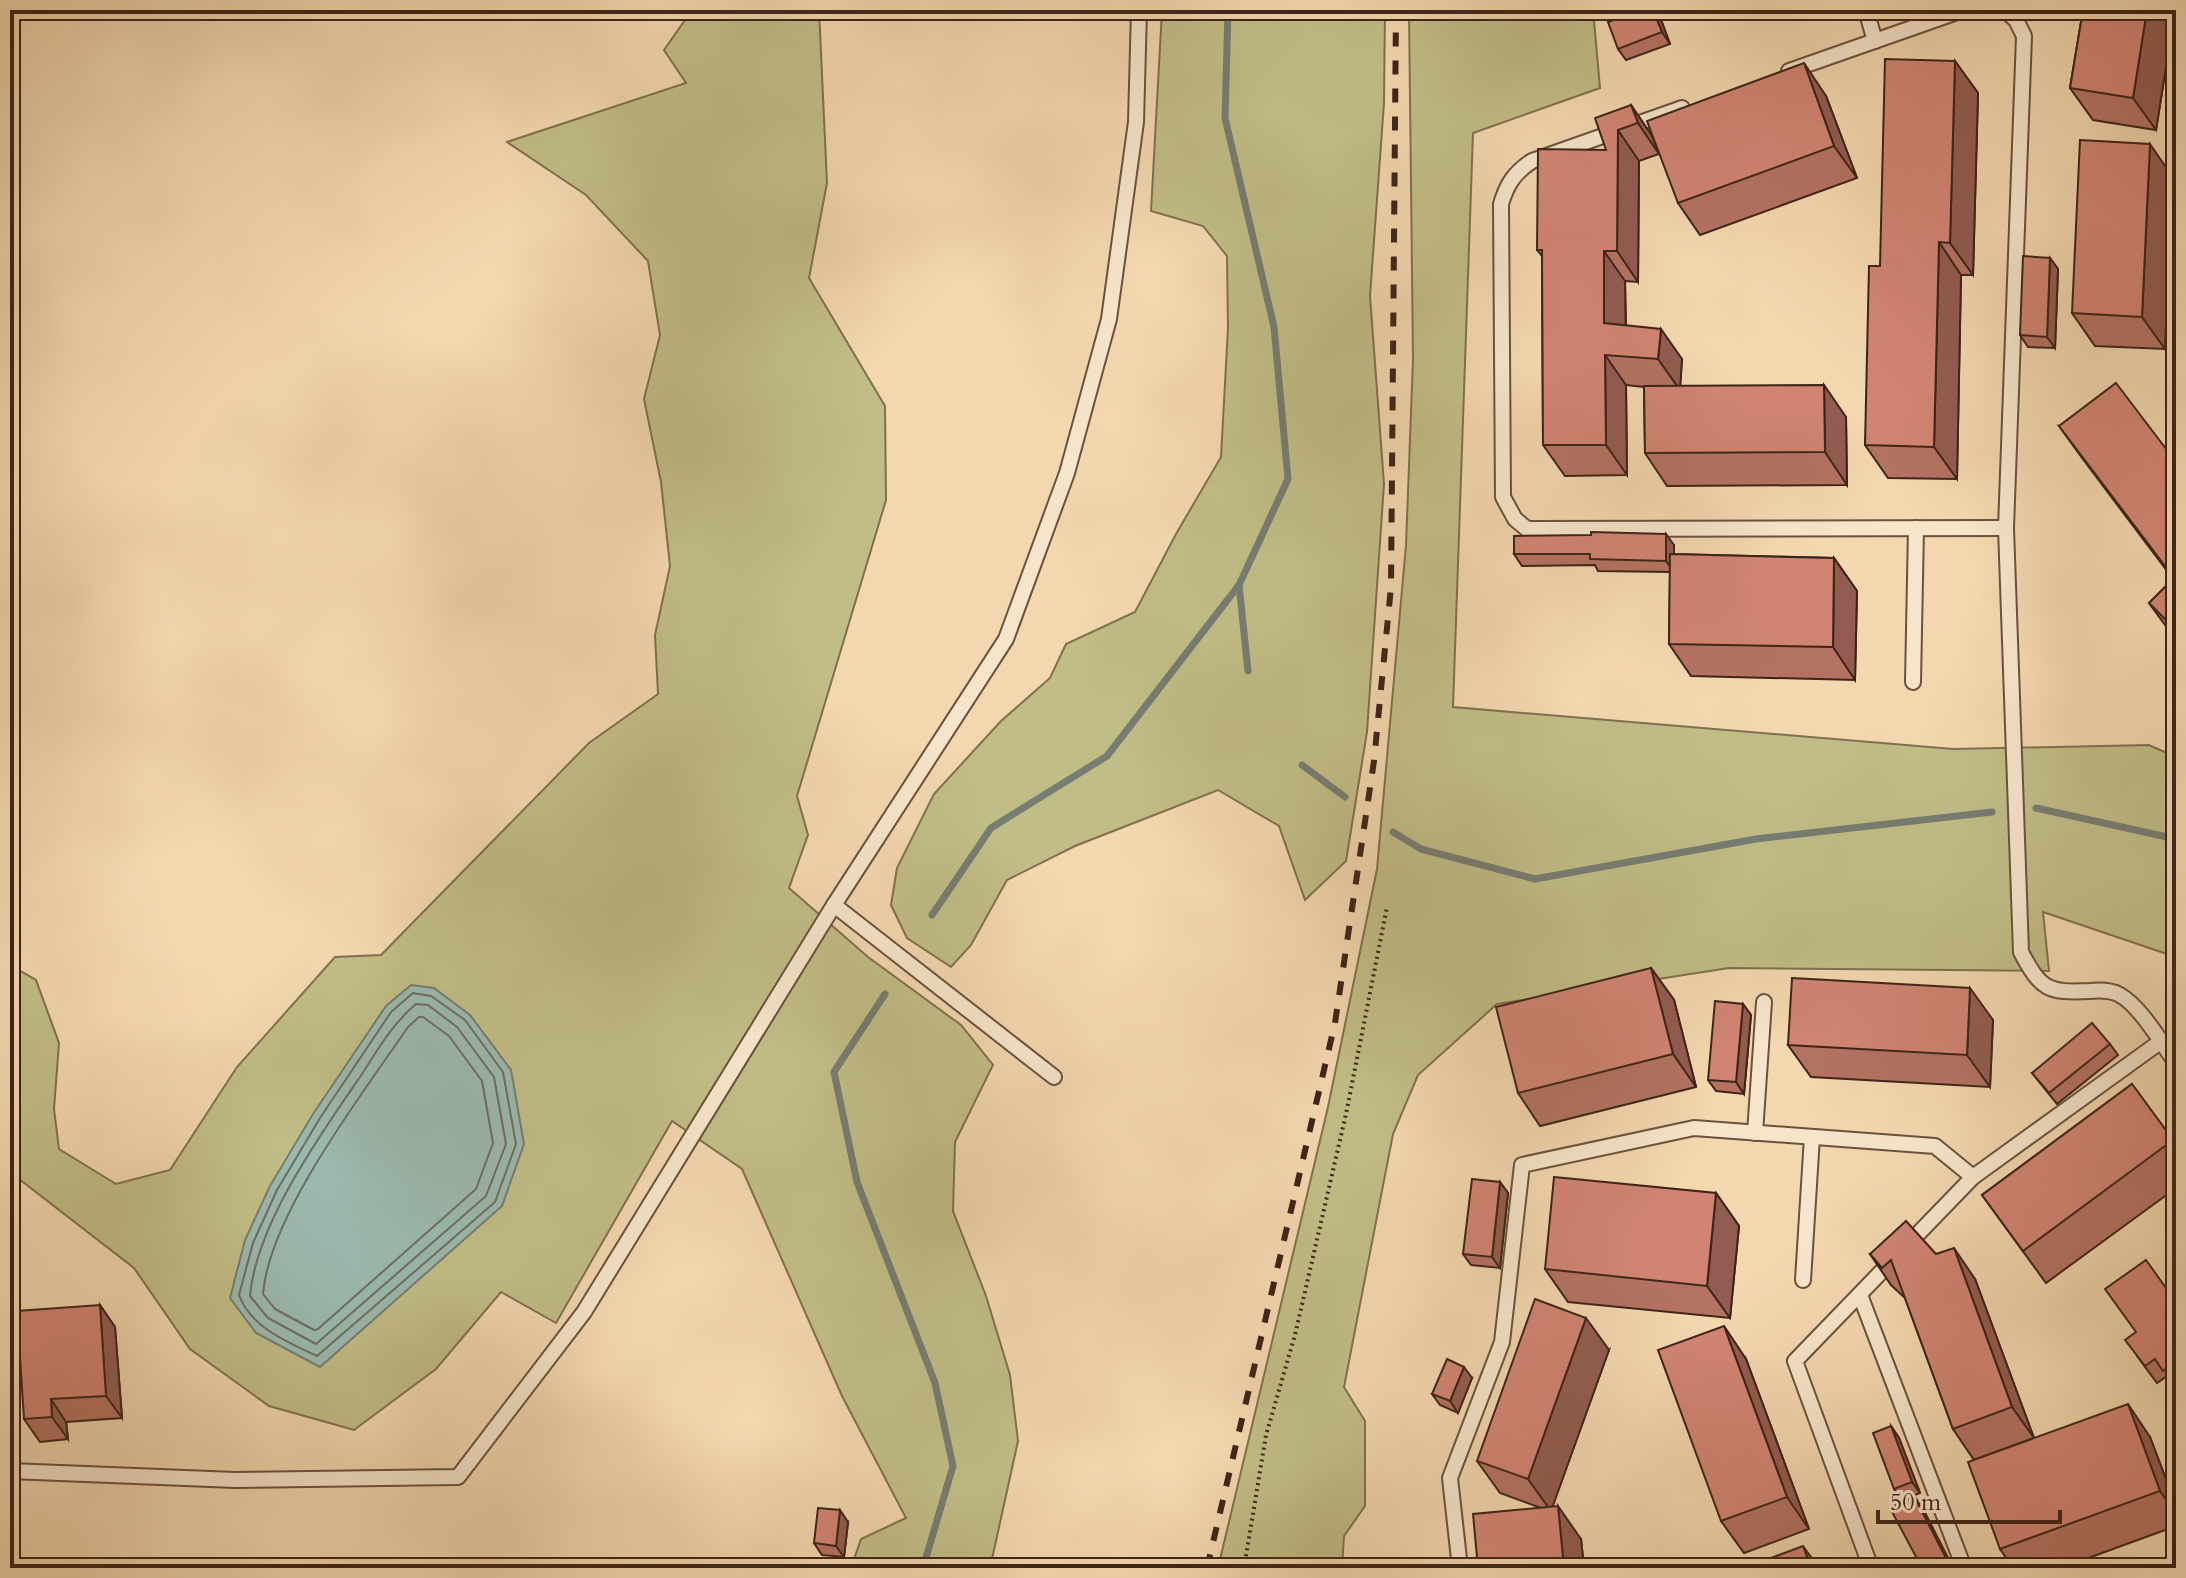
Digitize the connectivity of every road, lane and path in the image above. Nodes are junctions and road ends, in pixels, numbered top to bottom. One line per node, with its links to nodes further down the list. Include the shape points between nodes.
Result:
1 (1139, 10): 11 (lane, via 1136,122 1109,319 1067,473 1006,639)
2 (1866, 10): 5 (lane)
3 (1963, 10): 5 (lane)
4 (2005, 10): 9 (lane, via 2024,36)
5 (1875, 41): 6 (lane)
6 (1771, 77)
7 (1696, 103): 8 (lane, via 1532,161 1507,187 1501,204 1501,250 1503,497 1508,509 1527,529)
8 (1916, 528): 9 (lane); 10 (lane)
9 (2006, 528): 14 (lane, via 2021,952 2032,974 2048,989 2120,994)
10 (1913, 682)
11 (834, 905): 16 (lane); 22 (lane, via 584,1312 458,1477 235,1480)
12 (1387, 907): 23 (path, via 1346,1114 1266,1435)
13 (1764, 1002): 17 (lane)
14 (2160, 1042): 15 (lane); 19 (lane)
15 (2176, 1063)
16 (1054, 1077)
17 (1755, 1133): 18 (lane); 24 (lane, via 1694,1128 1522,1165 1502,1342 1450,1478)
18 (1812, 1137): 19 (lane, via 1935,1146); 20 (lane)
19 (1973, 1177): 21 (lane)
20 (1803, 1280)
21 (1860, 1295): 25 (lane, via 1795,1361); 26 (lane)
22 (10, 1471)
23 (1244, 1568)
24 (1460, 1568)
25 (1871, 1568)
26 (1964, 1568)

